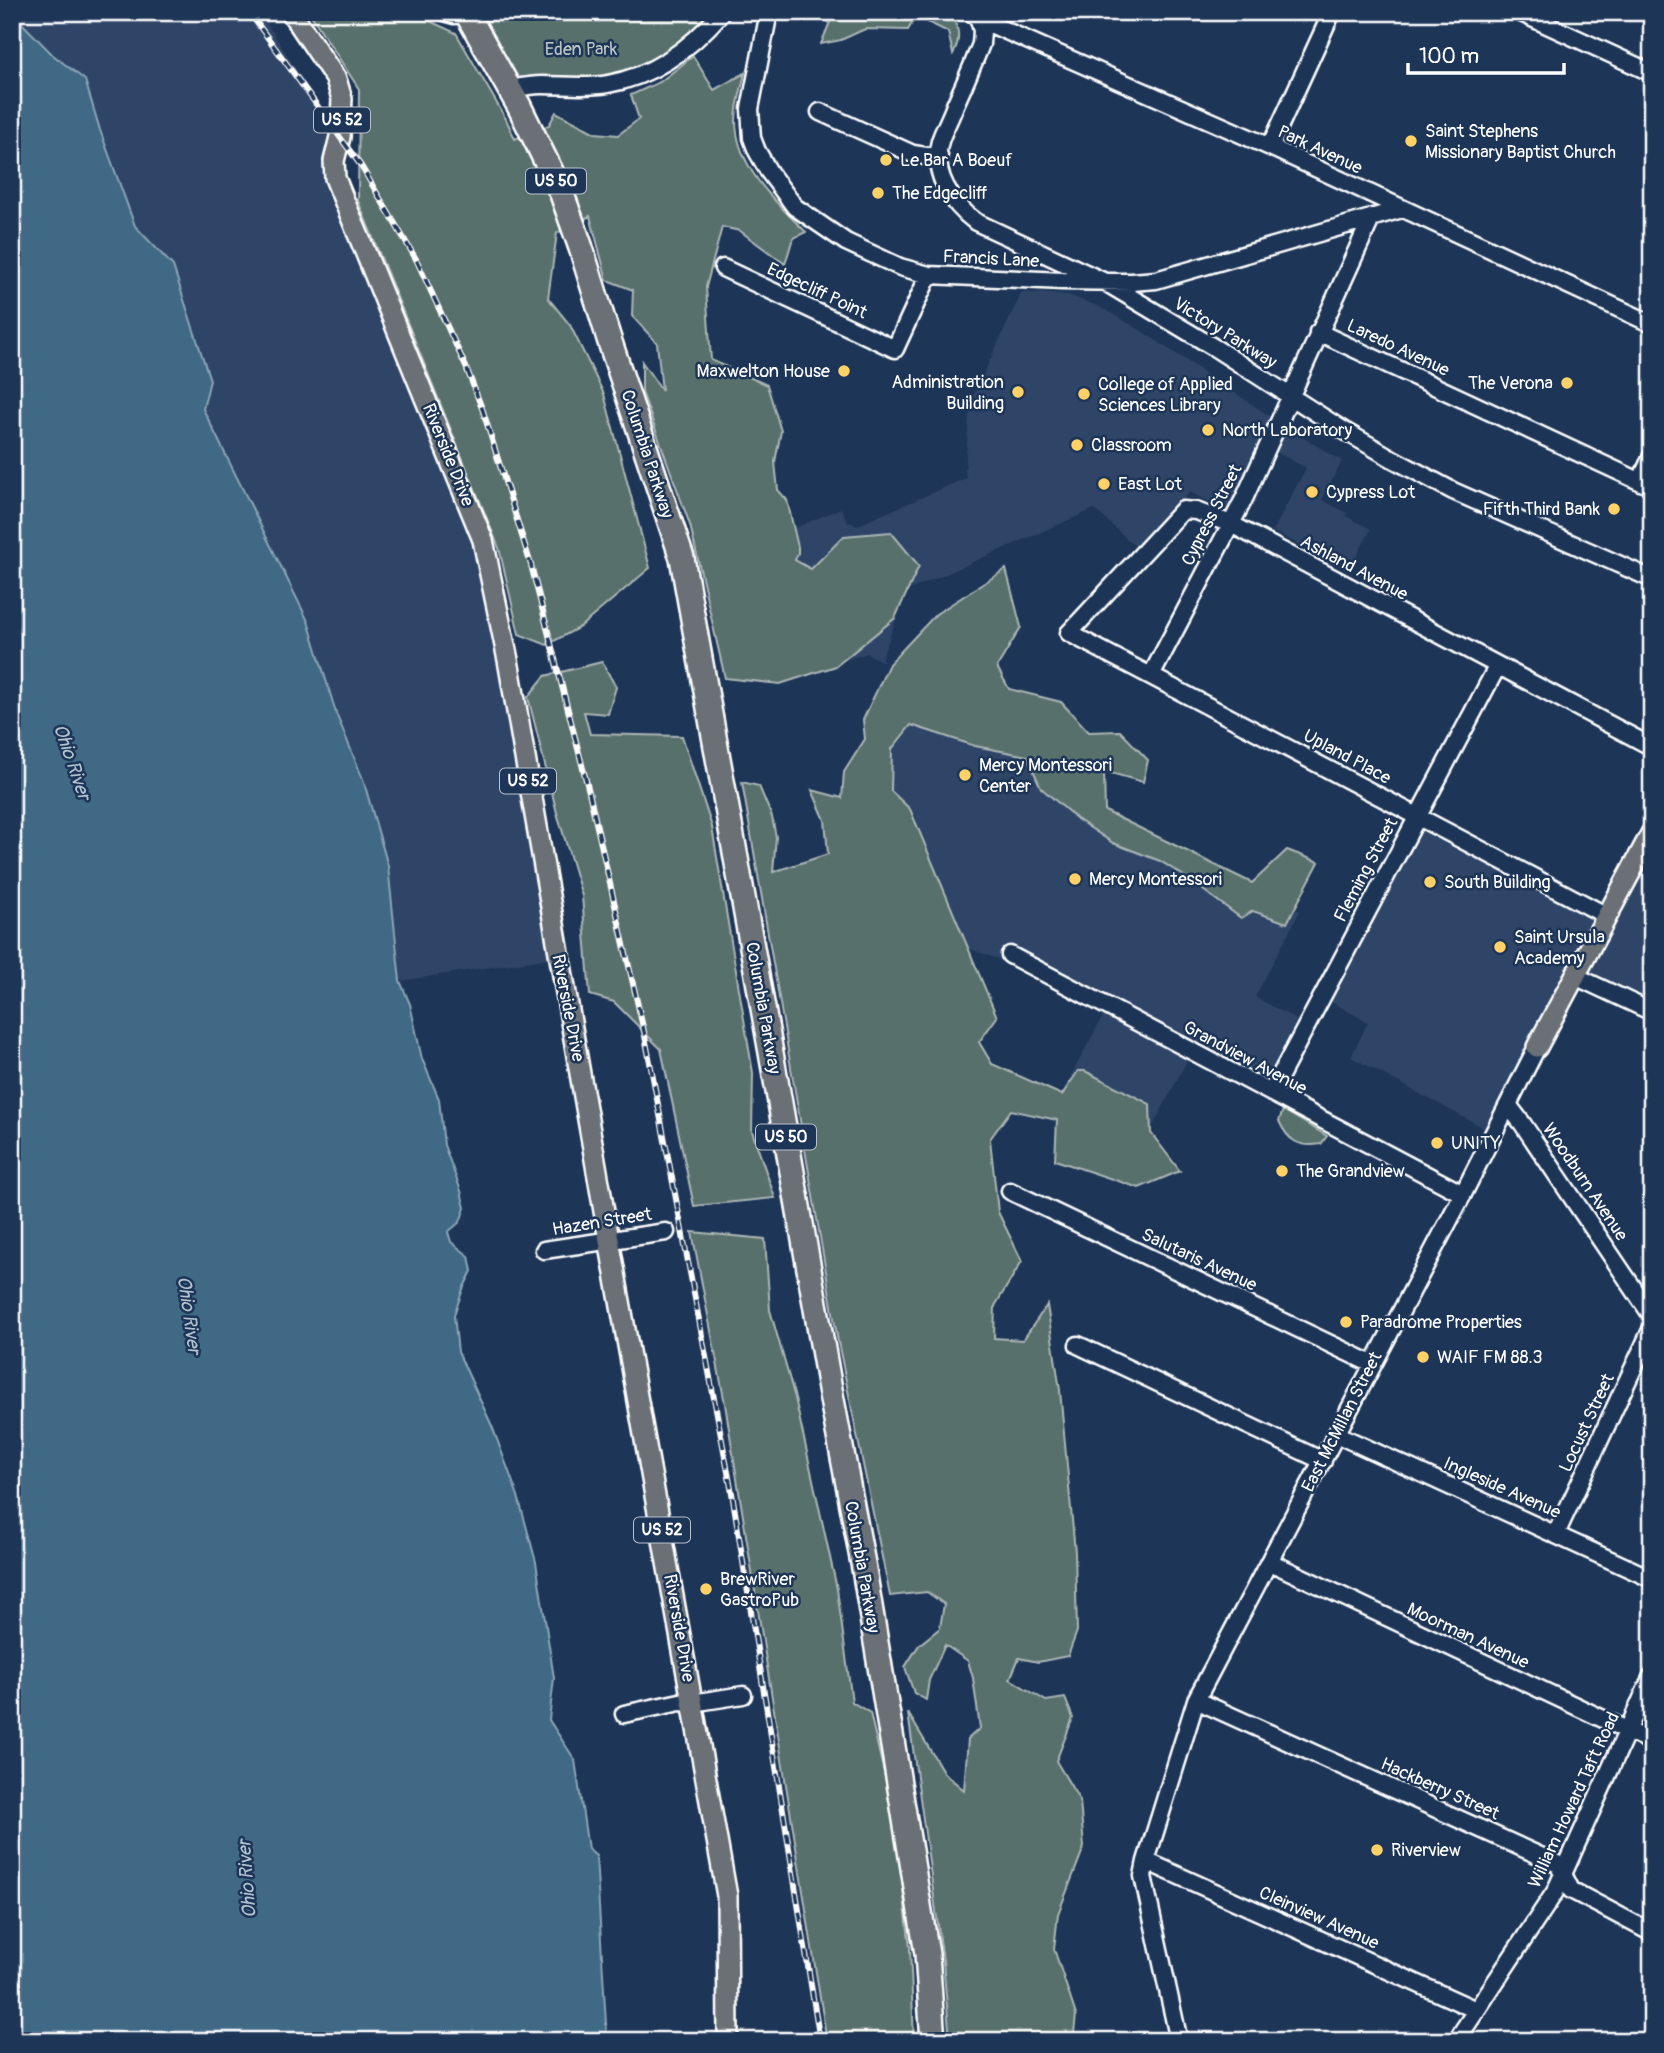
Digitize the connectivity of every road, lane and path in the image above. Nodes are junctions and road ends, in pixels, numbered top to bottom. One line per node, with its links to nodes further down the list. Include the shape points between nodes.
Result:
1 (292, 12): 43 (main road, Riverside Drive / US 52, via 336,79 342,121 335,178 483,540)
2 (722, 12): 9 (street, via 683,49 647,73 608,84)
3 (769, 12): 17 (street, Francis Lane, via 750,109 757,151 769,172 795,207 846,242)
4 (1332, 12): 11 (street)
5 (1519, 12): 8 (street)
6 (459, 13): 9 (highway, Columbia Parkway / US 50)
7 (975, 15): 11 (street, Park Avenue); 12 (street, Victory Parkway, via 982,31 981,44 940,142)
8 (1652, 73)
9 (510, 89): 66 (highway, Columbia Parkway / US 50, via 562,194 682,558 864,1569 927,1954)
10 (820, 112): 12 (street, via 913,154)
11 (1270, 147): 13 (street, Park Avenue)
12 (939, 155): 15 (street, Victory Parkway, via 947,190 964,213)
13 (1402, 209): 14 (street, Francis Lane); 20 (street, Park Avenue)
14 (1372, 217): 19 (street, Francis Lane, via 1156,280); 21 (street, Cypress Street)
15 (1037, 250): 18 (street, via 1034,269); 19 (street, Victory Parkway)
16 (723, 268): 17 (street, Edgecliff Point, via 895,349)
17 (929, 275): 18 (street, Francis Lane)
18 (1021, 279): 19 (street, Francis Lane)
19 (1105, 282): 22 (street, Victory Parkway)
20 (1652, 324)
21 (1318, 332): 22 (street, Cypress Street); 24 (street, Laredo Avenue)
22 (1290, 397): 25 (street, Cypress Street); 26 (street, Victory Parkway, via 1453,491)
23 (1652, 456): 24 (street)
24 (1646, 484)
25 (1231, 524): 27 (street, Ashland Avenue, via 1183,510); 28 (street, Ashland Avenue); 29 (street, Cypress Street)
26 (1652, 579)
27 (1069, 633): 29 (street, Upland Place)
28 (1497, 667): 30 (street, Ashland Avenue); 31 (street, Fleming Street)
29 (1151, 676): 31 (street, Upland Place)
30 (1652, 747)
31 (1417, 816): 33 (street, Upland Place); 38 (street, Fleming Street)
32 (1652, 832): 33 (main road, East McMillan Street)
33 (1607, 916): 35 (main road, East McMillan Street)
34 (1010, 955): 38 (street, Grandview Avenue)
35 (1575, 976): 36 (street); 37 (main road, East McMillan Street)
36 (1652, 1012)
37 (1537, 1047): 39 (street, East McMillan Street)
38 (1271, 1093): 41 (street, Grandview Avenue)
39 (1508, 1105): 41 (street, East McMillan Street); 45 (street, Woodburn Avenue)
40 (1010, 1191): 48 (street, Salutaris Avenue)
41 (1463, 1194): 48 (street, East McMillan Street)
42 (666, 1232): 43 (street, Hazen Street)
43 (608, 1240): 44 (street, Hazen Street); 57 (main road, Riverside Drive / US 52)
44 (544, 1250)
45 (1652, 1316)
46 (1652, 1328): 51 (street, Locust Street)
47 (1078, 1345): 50 (street)
48 (1373, 1364): 49 (street, East McMillan Street)
49 (1336, 1434): 50 (street, East McMillan Street); 51 (street, Ingleside Avenue)
50 (1323, 1461): 52 (street, East McMillan Street)
51 (1556, 1534): 53 (street, Ingleside Avenue)
52 (1270, 1563): 56 (street, East McMillan Street); 59 (street, Moorman Avenue)
53 (1652, 1579)
54 (1652, 1676): 59 (street, William Howard Taft Road)
55 (743, 1695): 57 (street)
56 (1196, 1700): 61 (street, East McMillan Street); 62 (street, Hackberry Street, via 1558,1864)
57 (692, 1703): 58 (street); 65 (main road, Riverside Drive / US 52, via 727,1896)
58 (624, 1714)
59 (1628, 1731): 60 (street, Moorman Avenue); 62 (street, William Howard Taft Road)
60 (1652, 1742)
61 (1146, 1861): 64 (street, Cleinview Avenue); 67 (street, East McMillan Street, via 1145,1891)
62 (1563, 1876): 63 (street, Hackberry Street, via 1571,1890); 64 (street, William Howard Taft Road)
63 (1652, 1933)
64 (1476, 2010): 68 (street, William Howard Taft Road)
65 (728, 2041)
66 (933, 2041)
67 (1179, 2041)
68 (1456, 2041)

